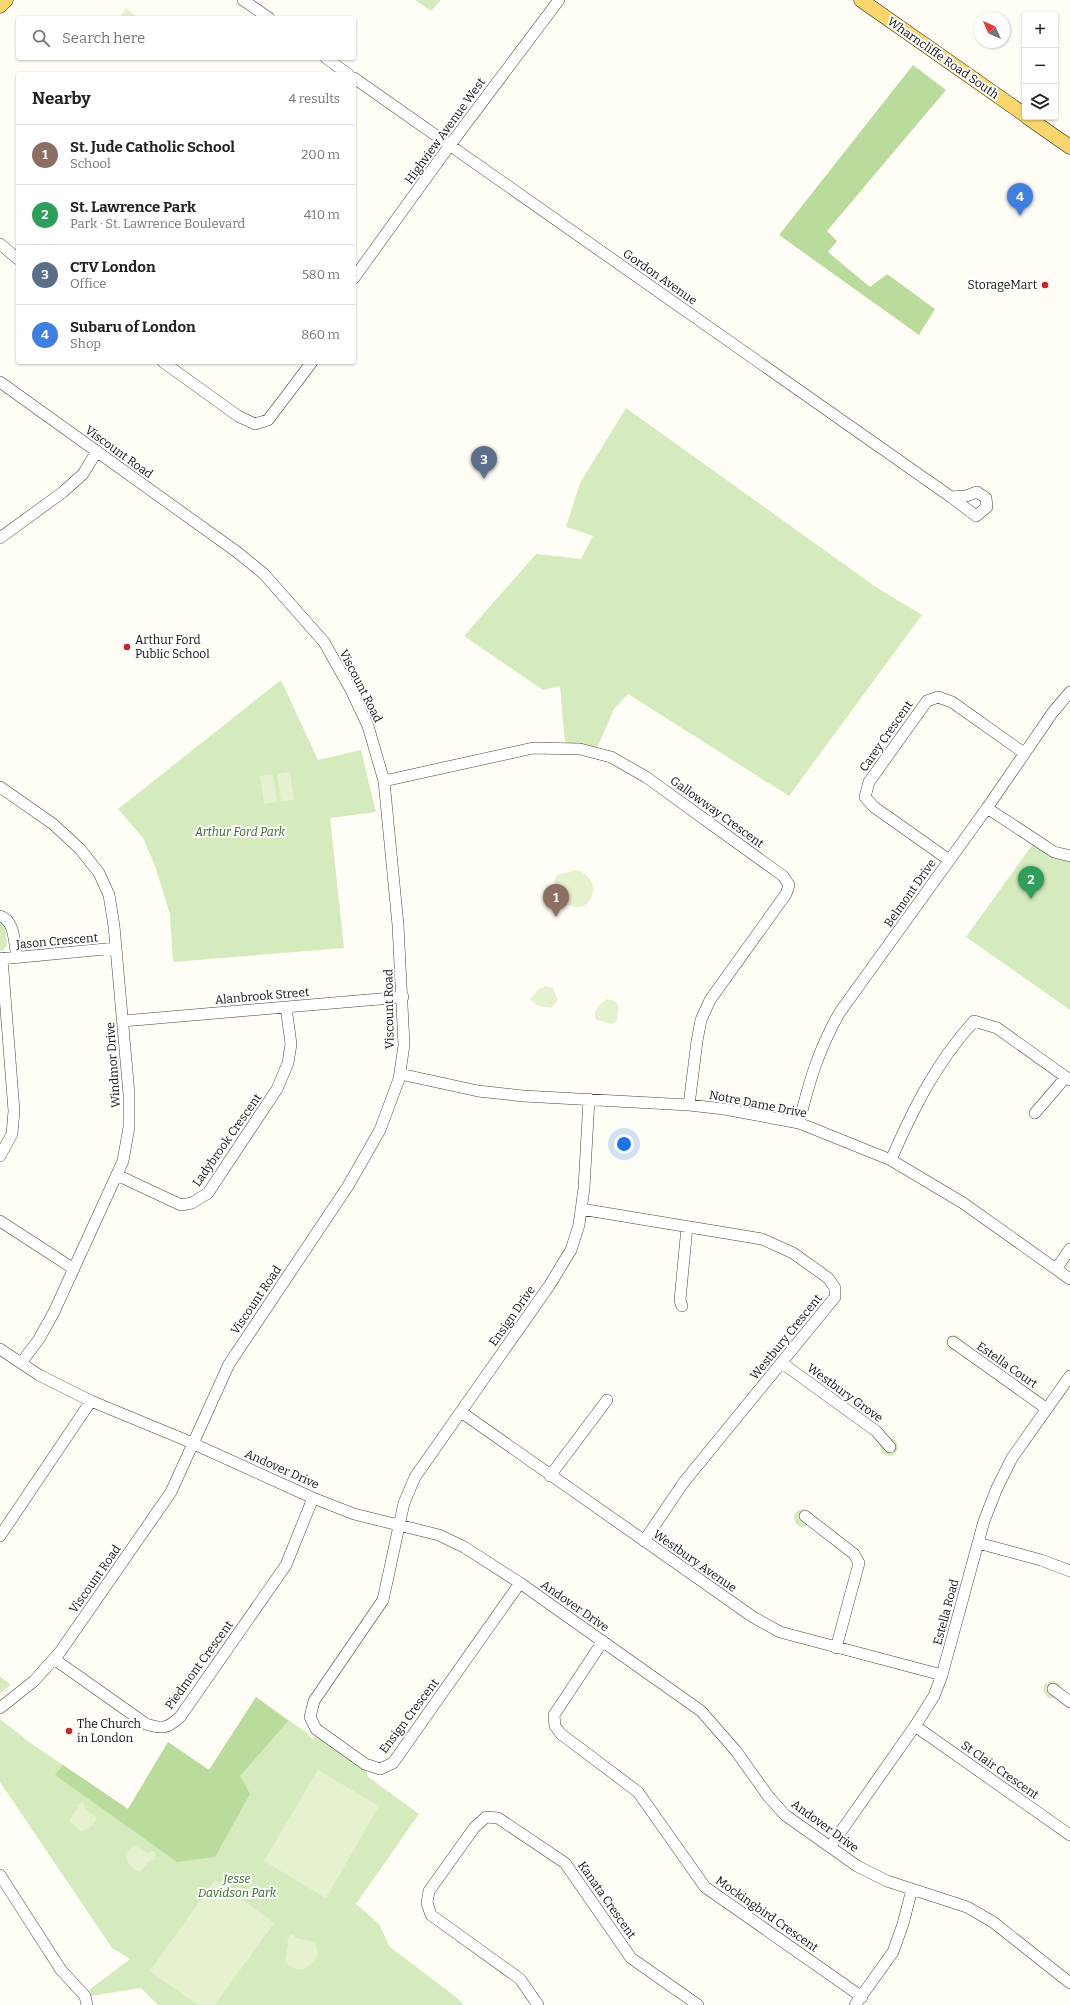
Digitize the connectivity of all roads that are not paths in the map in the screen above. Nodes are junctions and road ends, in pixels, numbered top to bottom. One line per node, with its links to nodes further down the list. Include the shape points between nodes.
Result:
1 (6, 0): 5 (main road)
2 (243, 0): 6 (street)
3 (559, 0): 12 (street, Highview Avenue West)
4 (861, 0): 10 (main road, Wharncliffe Road South)
5 (0, 6)
6 (266, 16)
7 (329, 60): 8 (street)
8 (345, 72)
9 (356, 79): 12 (street, Gordon Avenue)
10 (1022, 113)
11 (1032, 120): 13 (main road, Wharncliffe Road South)
12 (450, 146): 16 (street, Highview Avenue West); 21 (street, Gordon Avenue)
13 (1070, 147)
14 (0, 244): 15 (street)
15 (16, 257)
16 (356, 275)
17 (310, 364): 18 (street, via 268,420 255,424 238,416)
18 (178, 366)
19 (0, 382): 20 (street, Viscount Road)
20 (97, 451): 22 (street, via 78,479); 25 (street, Viscount Road, via 264,574 298,611 324,642 350,688 368,726)
21 (951, 497)
22 (0, 538)
23 (1070, 692): 24 (street, Belmont Drive)
24 (1024, 753): 27 (street, Belmont Drive); 29 (street, Carey Crescent, via 952,702 938,697 926,701 870,782 865,797 874,807)
25 (384, 781): 34 (street, Viscount Road); 40 (street, Gallowway Crescent, via 533,748 580,749 611,757 646,777 783,876 789,885 786,894 710,1000 701,1020)
26 (0, 787): 31 (street, Windmor Drive, via 53,824 80,849 99,874 109,895)
27 (987, 808): 28 (street, via 1054,852); 29 (street, Belmont Drive)
28 (1070, 856)
29 (949, 860): 42 (street, Belmont Drive, via 840,1012 826,1036 810,1078)
30 (0, 916): 32 (street, via 8,918 11,925)
31 (116, 948): 32 (street, Jason Crescent); 36 (street, Windmor Drive)
32 (17, 957): 33 (street, Jason Crescent)
33 (1, 958): 43 (street, via 14,1111 12,1134)
34 (403, 998): 35 (street, Alanbrook Street); 37 (street, Viscount Road, via 404,1045)
35 (286, 1007): 36 (street, Alanbrook Street); 45 (street, Ladybrook Crescent, via 291,1044 288,1063 278,1089 208,1193 192,1203 181,1205)
36 (123, 1021): 45 (street, Windmor Drive, via 129,1127 123,1161)
37 (400, 1074): 39 (street, Notre Dame Drive, via 478,1091); 63 (street, Viscount Road, via 380,1130 348,1186 229,1364)
38 (1068, 1078): 41 (street); 44 (street, via 997,1028 974,1021 934,1075 914,1109)
39 (589, 1100): 40 (street, Notre Dame Drive); 46 (street, Ensign Drive)
40 (689, 1105): 42 (street, Notre Dame Drive)
41 (1035, 1113)
42 (799, 1123): 44 (street, Notre Dame Drive)
43 (0, 1156)
44 (891, 1160): 50 (street, Notre Dame Drive, via 963,1203)
45 (117, 1175): 51 (street, Windmor Drive)
46 (581, 1209): 48 (street, Westbury Crescent); 62 (street, Ensign Drive, via 579,1225 570,1250 549,1286)
47 (0, 1221): 51 (street)
48 (687, 1227): 53 (street, via 680,1300); 57 (street, Westbury Crescent, via 762,1240 793,1253 828,1278 835,1288 835,1297)
49 (1070, 1249): 50 (street)
50 (1056, 1269): 52 (street, Notre Dame Drive)
51 (74, 1270): 56 (street, Windmor Drive, via 54,1312)
52 (1070, 1279)
53 (682, 1306)
54 (953, 1342): 61 (street, Estella Court)
55 (0, 1349): 56 (street, Andover Drive)
56 (20, 1363): 60 (street, Andover Drive)
57 (782, 1363): 64 (street, Westbury Grove, via 876,1431); 70 (street, Westbury Crescent, via 684,1482)
58 (1070, 1376): 61 (street, Estella Road)
59 (607, 1400): 65 (street)
60 (91, 1401): 63 (street, Andover Drive); 69 (street)
61 (1047, 1409): 71 (street, Estella Road, via 1012,1458 997,1488)
62 (461, 1412): 65 (street, Westbury Avenue); 68 (street, Ensign Drive, via 416,1477 404,1503)
63 (194, 1444): 66 (street, Andover Drive); 76 (street, Viscount Road, via 171,1492)
64 (890, 1447)
65 (550, 1476): 70 (street, Westbury Avenue)
66 (313, 1498): 68 (street, Andover Drive, via 354,1514); 76 (street, Piedmont Crescent, via 286,1565 180,1717 171,1725 160,1728 146,1724)
67 (805, 1516): 75 (street, via 854,1554 859,1562)
68 (400, 1526): 73 (street, Andover Drive, via 439,1535 464,1547); 73 (street, Ensign Crescent, via 382,1600 314,1701 310,1717 316,1729 365,1764 380,1769 393,1763)
69 (0, 1536)
70 (644, 1541): 75 (street, Westbury Avenue, via 753,1617 780,1632)
71 (978, 1543): 72 (street, via 1041,1560); 77 (street, Estella Road)
72 (1070, 1571)
73 (520, 1583): 74 (street, Andover Drive)
74 (603, 1641): 83 (street, Andover Drive, via 701,1711 736,1751 785,1815); 87 (street, Mockingbird Crescent, via 554,1715 555,1726 561,1734 638,1792 705,1887)
75 (836, 1648): 77 (street, Westbury Avenue)
76 (54, 1659): 80 (street, Viscount Road, via 34,1681)
77 (942, 1675): 81 (street, Estella Road, via 934,1696)
78 (1053, 1689): 79 (street)
79 (1070, 1702)
80 (0, 1708)
81 (915, 1726): 82 (street, St Clair Crescent); 83 (street, Estella Road)
82 (1070, 1835)
83 (830, 1847): 85 (street, Andover Drive, via 857,1866 887,1881)
84 (0, 1875): 88 (street, via 61,1970 85,1996)
85 (912, 1889): 86 (street, Andover Drive, via 967,1907 993,1922); 87 (street, via 893,1952)
86 (1070, 1983)
87 (859, 2001)
88 (87, 2005)
89 (538, 2005): 90 (street, Kanata Crescent, via 520,1979 431,1915 427,1903 429,1892 474,1828 486,1817 498,1818 565,1863 631,1958)
90 (698, 2005)

